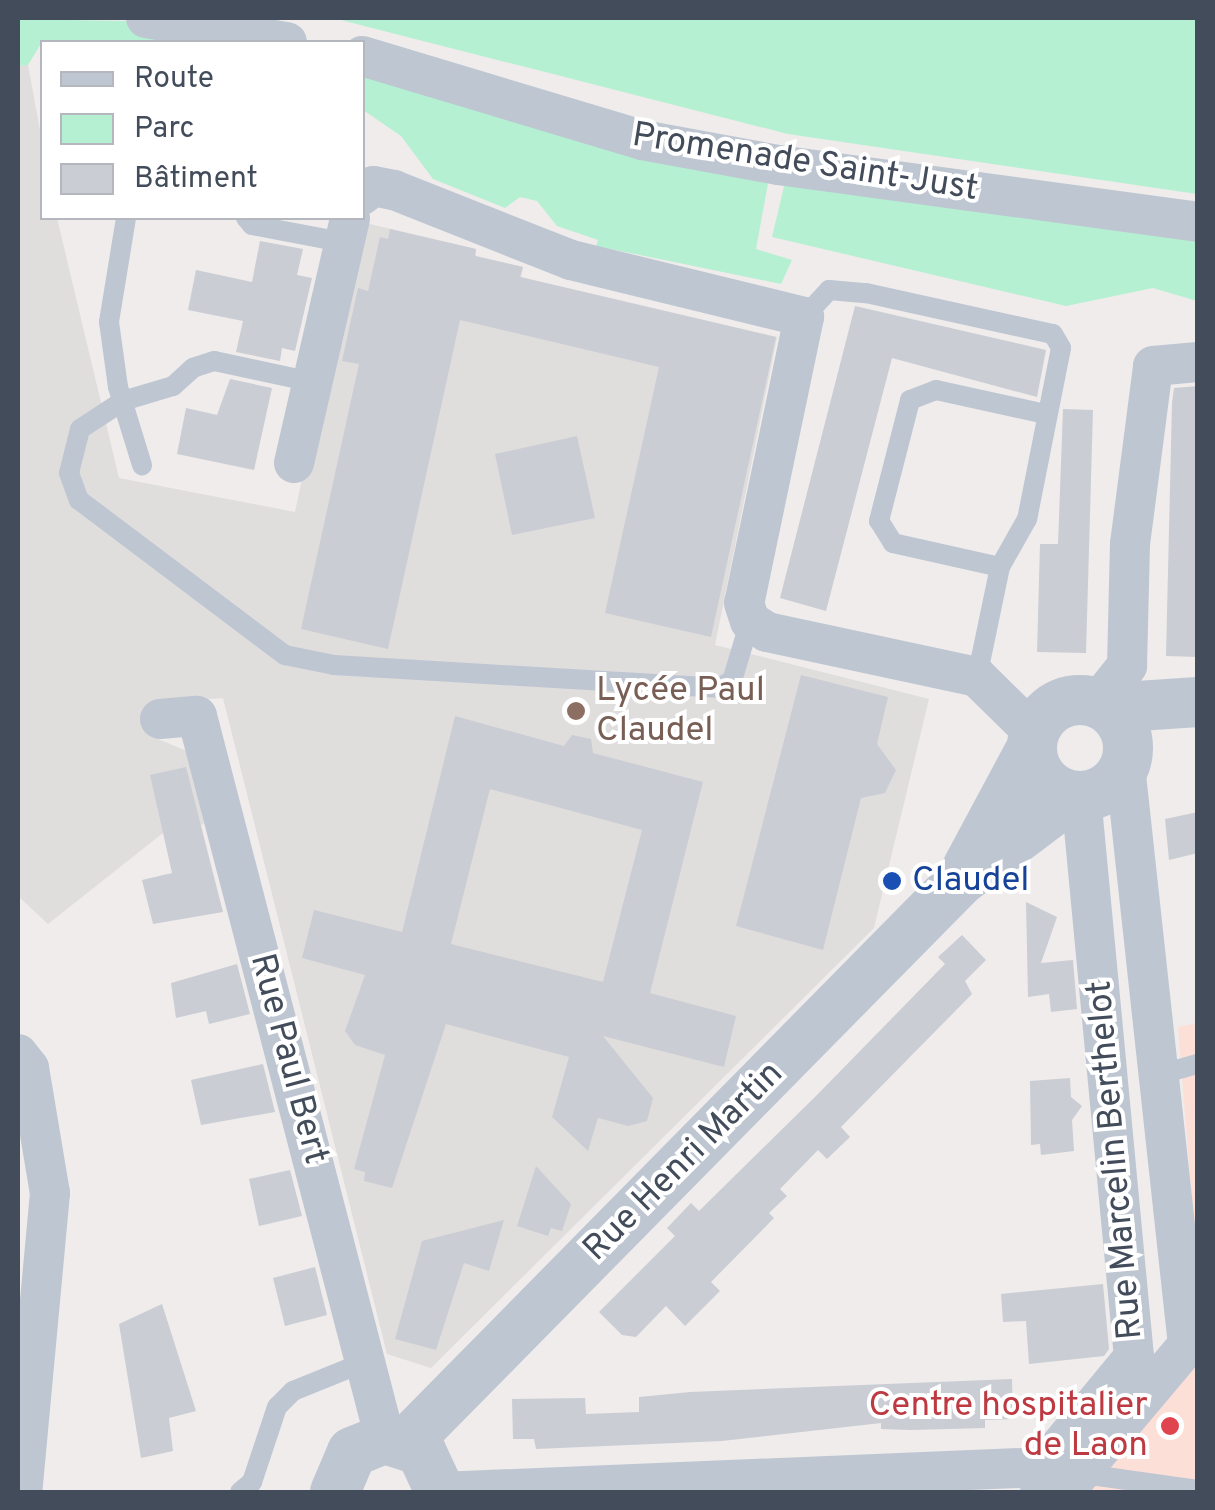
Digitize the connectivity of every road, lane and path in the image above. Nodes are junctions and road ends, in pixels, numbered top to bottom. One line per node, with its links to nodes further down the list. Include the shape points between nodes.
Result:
1 (146, 18): 2 (street)
2 (275, 40)
3 (365, 57): 7 (street, Promenade Saint-Just, via 642,140)
4 (365, 192): 9 (street, via 373,186 394,190 571,260)
5 (126, 220): 12 (lane, via 109,322)
6 (248, 220): 8 (lane)
7 (1198, 222)
8 (346, 230): 11 (street)
9 (804, 317): 13 (lane, via 830,290 1053,334 1061,348); 17 (street, via 744,603)
10 (1198, 362): 20 (street, via 1153,366 1130,544 1128,666)
11 (312, 382): 12 (lane, via 214,361 173,386); 14 (street)
12 (123, 402): 15 (lane); 17 (lane, via 80,428 69,473 79,500 285,655 334,665 718,688 732,680)
13 (1046, 414): 16 (lane, via 1027,519); 16 (lane, via 936,390 910,400 879,520 893,542)
14 (294, 463)
15 (142, 465)
16 (1000, 567): 18 (lane)
17 (750, 620): 18 (street, via 767,632)
18 (977, 677): 23 (street)
19 (1198, 702): 20 (street)
20 (1102, 706): 23 (street, via 1066,702 1041,720); 24 (street, via 1124,729)
21 (1198, 715): 24 (street)
22 (160, 719): 30 (street, Rue Paul Bert, via 197,716)
23 (1033, 740): 25 (street, via 1048,785); 26 (street, Rue Henri Martin)
24 (1126, 762): 25 (street, via 1108,788); 28 (street, Rue Marcelin Berthelot)
25 (1077, 796): 26 (street, Rue Henri Martin); 29 (street, Rue Marcelin Berthelot)
26 (960, 881): 31 (street, Rue Henri Martin)
27 (18, 1054): 34 (street, via 30,1068 50,1192)
28 (1180, 1069): 29 (street); 32 (street, Rue Marcelin Berthelot, via 1188,1346)
29 (1109, 1080): 32 (street, Rue Marcelin Berthelot, via 1134,1357)
30 (367, 1360): 31 (street, Rue Paul Bert); 35 (lane, via 293,1391 277,1407 252,1482)
31 (396, 1440): 36 (street, Rue Henri Martin, via 352,1452); 37 (street, via 432,1462)
32 (1058, 1481): 33 (lane); 37 (street)
33 (1198, 1490)
34 (22, 1492)
35 (240, 1492)
36 (335, 1492)
37 (440, 1492)

